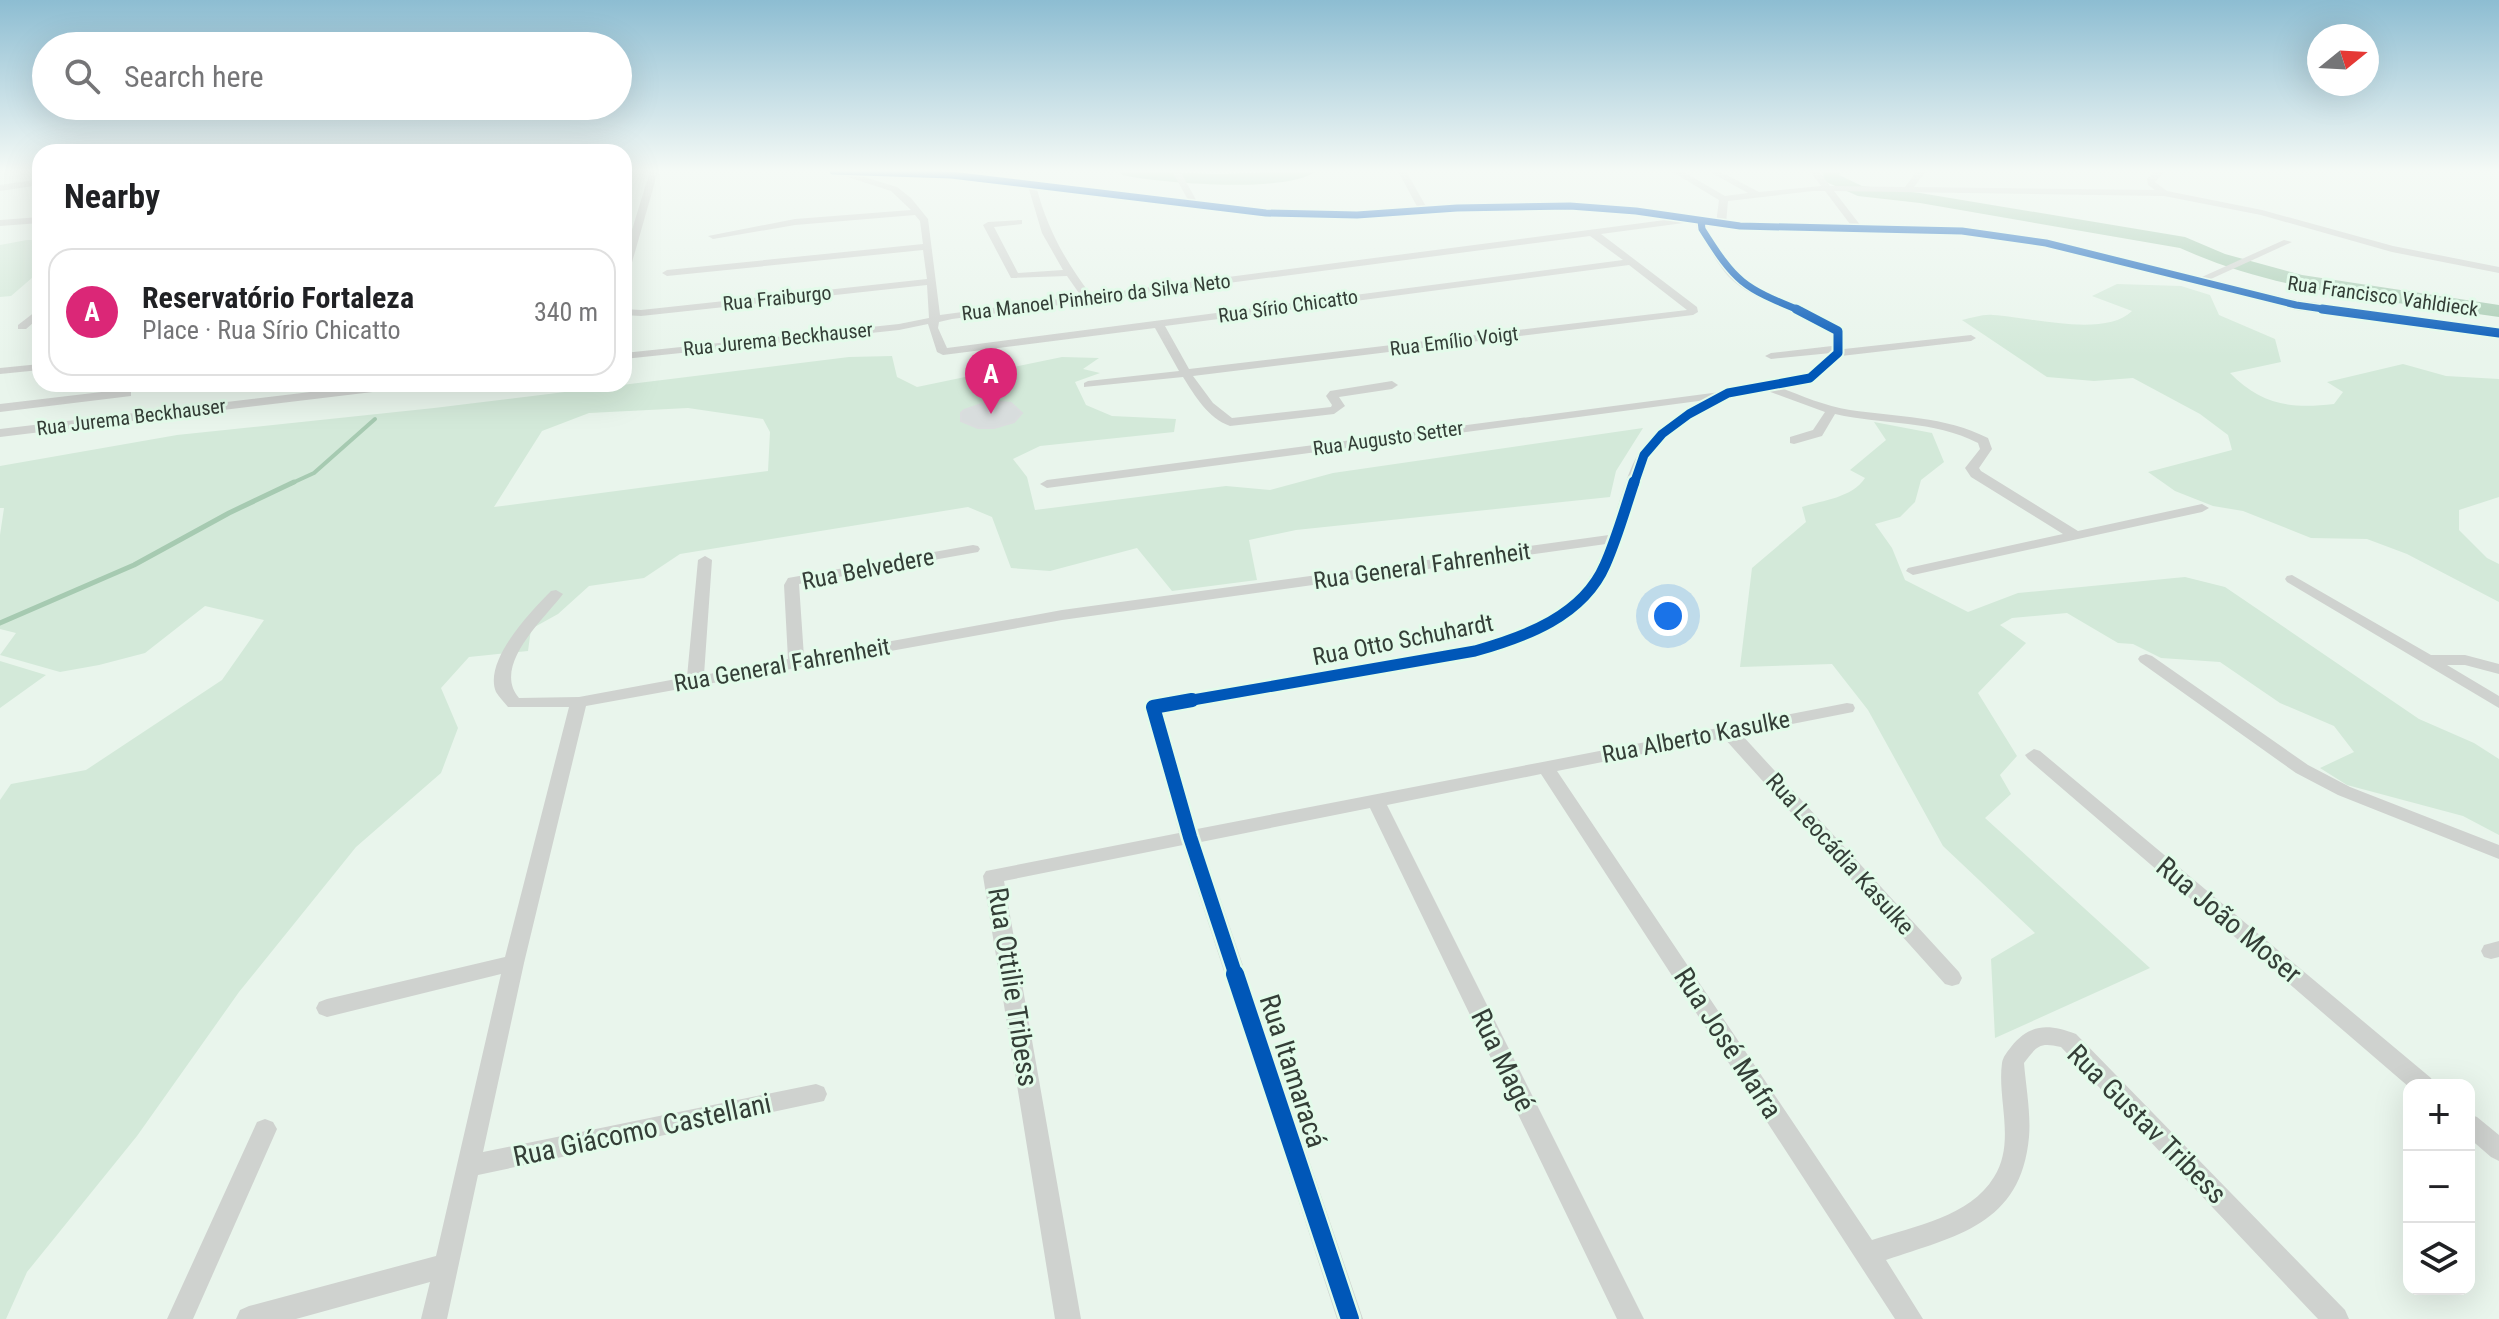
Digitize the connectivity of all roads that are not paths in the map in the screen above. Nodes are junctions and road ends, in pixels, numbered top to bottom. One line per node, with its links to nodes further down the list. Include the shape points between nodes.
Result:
1 (733, 233): 10 (street)
2 (925, 233): 12 (street)
3 (992, 233): 16 (street, via 1015,276)
4 (1045, 233): 16 (street)
5 (1593, 233): 6 (street, Rua Manoel Pinheiro da Silva Neto); 13 (street, Rua Emílio Voigt); 19 (street, Rua Manoel Pinheiro da Silva Neto)
6 (1597, 233)
7 (1704, 233): 27 (street, via 1734,275 1838,331)
8 (1974, 233): 17 (main road, Rua Francisco Vahldieck)
9 (2333, 233): 14 (street)
10 (713, 236)
11 (2287, 242): 17 (street)
12 (926, 247): 15 (street); 18 (street)
13 (1633, 262): 23 (street, Rua Sírio Chicatto); 32 (street, Rua Emílio Voigt, via 1693,312)
14 (2499, 270)
15 (667, 273)
16 (1069, 273): 19 (street)
17 (2198, 281): 25 (main road, Rua Francisco Vahldieck, via 2340,313)
18 (929, 282): 20 (street, Rua Fraiburgo); 22 (street)
19 (1088, 298): 22 (street, Rua Manoel Pinheiro da Silva Neto)
20 (632, 312)
21 (32, 318): 24 (street)
22 (932, 320): 23 (street, Rua Sírio Chicatto, via 943,352); 28 (street, Rua Jurema Beckhauser)
23 (1158, 324): 32 (street)
24 (22, 327)
25 (2499, 333)
26 (1971, 338): 27 (street)
27 (1838, 351): 29 (street); 35 (street, Rua Otto Schuhardt, via 1810,378)
28 (632, 355)
29 (1771, 356)
30 (32, 368): 31 (street)
31 (0, 371)
32 (1187, 374): 33 (street, Rua Emílio Voigt); 34 (street, via 1220,417 1230,422 1334,410 1339,406 1334,394)
33 (1088, 385)
34 (1392, 385)
35 (1768, 387): 38 (street, Rua Otto Schuhardt); 40 (street)
36 (340, 392): 41 (street, Rua Jurema Beckhauser)
37 (127, 393): 39 (street)
38 (1728, 393): 43 (street, Rua Augusto Setter); 46 (street, Rua Otto Schuhardt, via 1689,414 1644,455)
39 (0, 408)
40 (1832, 410): 42 (street, via 1818,433); 45 (street, via 1949,426 1979,438 1986,449 1972,471)
41 (0, 433)
42 (1794, 440)
43 (1047, 484)
44 (2202, 508): 45 (street)
45 (2076, 536): 49 (street)
46 (1612, 539): 54 (street, Rua General Fahrenheit, via 1062,615); 64 (street, Rua Otto Schuhardt, via 1605,566 1578,603 1517,639 1475,651 1153,707)
47 (973, 549): 54 (street, Rua Belvedere, via 793,581)
48 (705, 560): 56 (street)
49 (1913, 571)
50 (2292, 579): 53 (street)
51 (556, 594): 57 (street, Rua General Fahrenheit, via 515,643 501,687 514,703)
52 (2146, 659): 65 (street, via 2302,769)
53 (2428, 660): 55 (street, via 2465,660); 58 (street)
54 (796, 661): 56 (street, Rua General Fahrenheit)
55 (2499, 669)
56 (695, 680): 57 (street, Rua General Fahrenheit)
57 (579, 702): 66 (street)
58 (2499, 703)
59 (1847, 708): 60 (street, Rua Alberto Kasulke)
60 (1728, 731): 62 (street, Rua Alberto Kasulke); 67 (street, Rua Leocádia Kasulke)
61 (2034, 755): 69 (street, Rua João Moser)
62 (1545, 767): 63 (street, Rua Ottilie Tribess); 75 (street, Rua José Mafra)
63 (1376, 801): 64 (street, Rua Ottilie Tribess); 82 (street, Rua Magé)
64 (1190, 837): 80 (street, Rua Ottilie Tribess, via 993,876); 81 (street, Rua Itamaracá)
65 (2499, 852)
66 (514, 963): 68 (street); 74 (street)
67 (1952, 978)
68 (327, 1008)
69 (2416, 1079)
70 (816, 1094): 74 (street, Rua Giácomo Castellani)
71 (265, 1129): 77 (street)
72 (2475, 1129): 73 (street)
73 (2499, 1150)
74 (469, 1166): 76 (street)
75 (1867, 1254): 83 (street, Rua José Mafra); 84 (street, Rua Gustav Tribess, via 1951,1226 1987,1206 2007,1179 2017,1137 2013,1061 2029,1040 2047,1035 2068,1040)
76 (446, 1265): 78 (street); 79 (street)
77 (180, 1319)
78 (249, 1319)
79 (434, 1319)
80 (1068, 1319)
81 (1350, 1319)
82 (1631, 1319)
83 (1910, 1319)
84 (2336, 1319)

